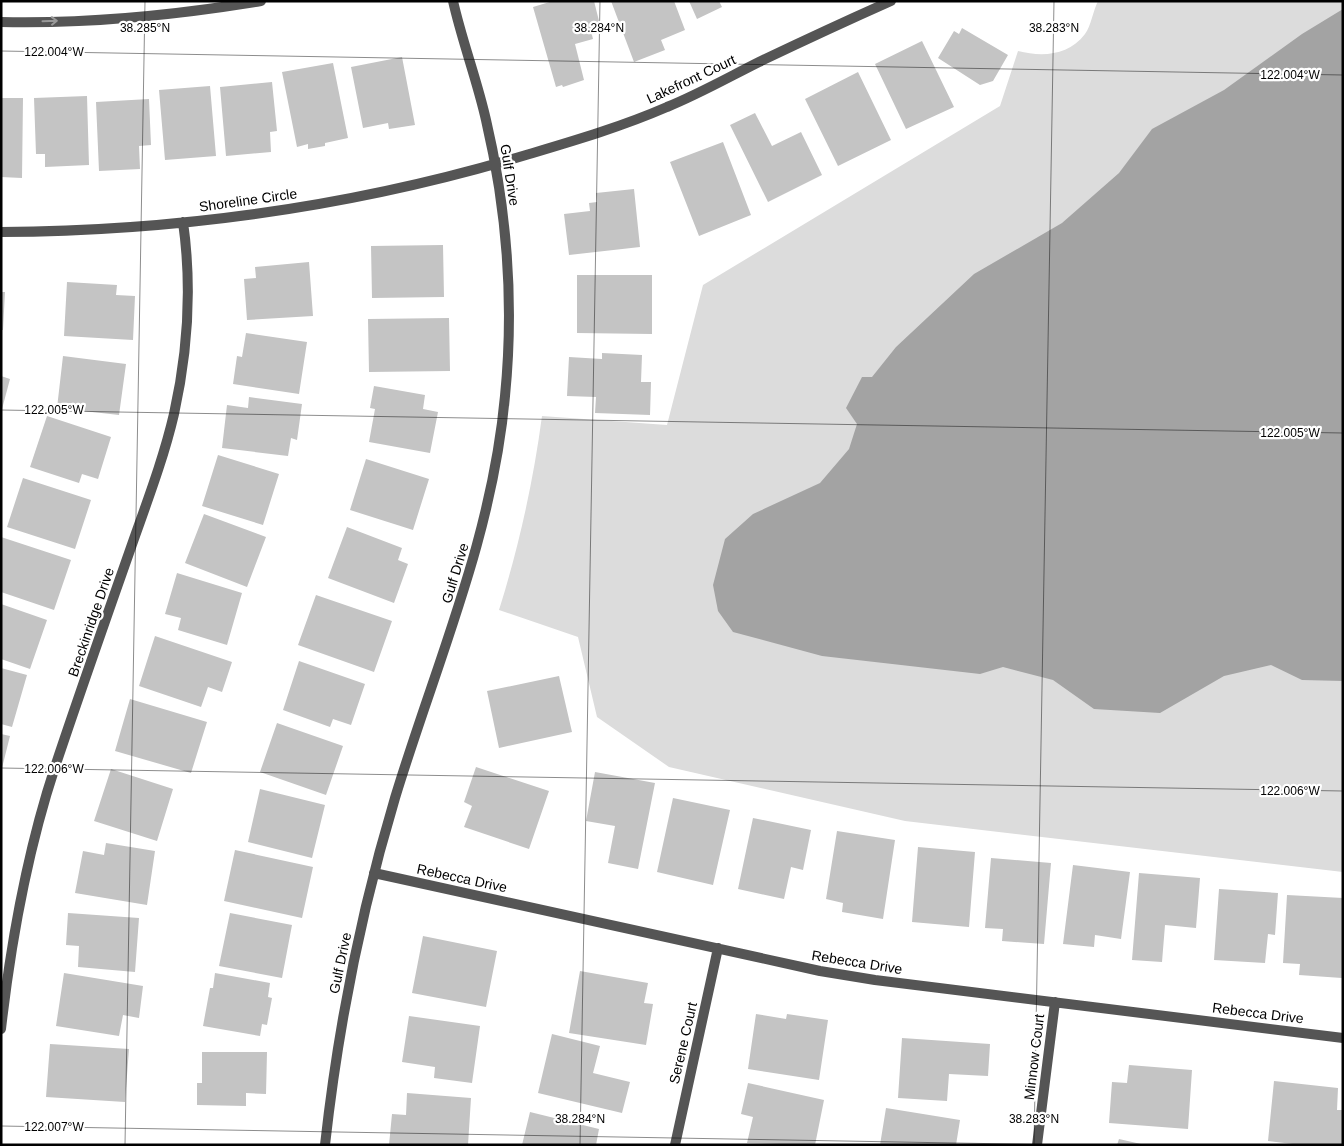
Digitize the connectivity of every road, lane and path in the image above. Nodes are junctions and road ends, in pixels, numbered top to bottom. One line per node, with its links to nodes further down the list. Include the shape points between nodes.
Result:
1 (261, 1): 4 (street, one-way to 1, via 112,19 217,9)
2 (453, 1): 5 (street, Gulf Drive)
3 (891, 1): 5 (street, Lakefront Court, via 668,107 600,133)
4 (1, 22)
5 (495, 164): 6 (street, Shoreline Circle, via 449,178 366,195); 8 (street, Gulf Drive, via 506,246 509,320 506,395 493,485 475,557 395,798)
6 (183, 222): 7 (street, Shoreline Circle, via 132,228); 11 (street, Breckinridge Drive, via 188,257 187,320 174,415 54,769 19,907)
7 (1, 232)
8 (374, 873): 9 (street, Rebecca Drive); 13 (street, Gulf Drive, via 342,1018)
9 (718, 948): 10 (street, Rebecca Drive, via 875,980); 14 (street, Serene Court)
10 (1055, 1002): 12 (street, Rebecca Drive); 15 (street, Minnow Court)
11 (1, 1029)
12 (1343, 1038)
13 (325, 1145)
14 (675, 1145)
15 (1037, 1145)

